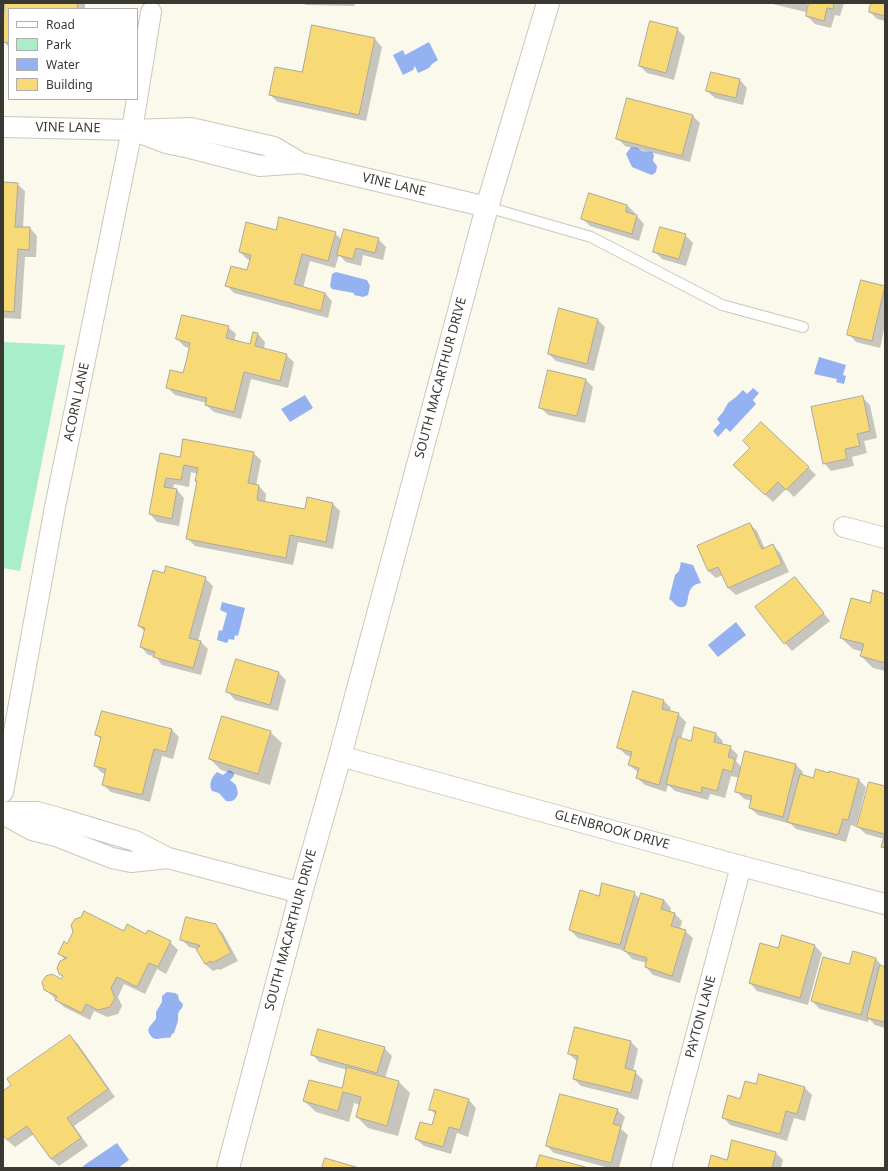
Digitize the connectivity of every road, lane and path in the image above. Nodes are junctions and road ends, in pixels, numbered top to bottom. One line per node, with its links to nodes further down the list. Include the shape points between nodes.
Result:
1 (548, 3): 7 (street, SOUTH MACARTHUR DRIVE)
2 (151, 12): 3 (street, ACORN LANE)
3 (138, 93)
4 (137, 100): 6 (street, ACORN LANE)
5 (3, 127): 6 (street, VINE LANE)
6 (132, 130): 7 (street, VINE LANE, via 166,143 260,166 301,163); 12 (street, ACORN LANE, via 55,507)
7 (487, 207): 8 (lane, via 591,237 722,305); 11 (street, SOUTH MACARTHUR DRIVE)
8 (803, 327)
9 (844, 527): 10 (street)
10 (885, 538)
11 (340, 756): 17 (street, GLENBROOK DRIVE); 18 (street, SOUTH MACARTHUR DRIVE)
12 (3, 792)
13 (3, 813): 14 (street, via 37,812); 15 (street, via 32,830)
14 (90, 827): 15 (street); 16 (street, via 136,841)
15 (84, 847): 16 (street, via 131,862)
16 (168, 858): 18 (street)
17 (741, 866): 19 (street, GLENBROOK DRIVE); 21 (street, PAYTON LANE)
18 (301, 893): 20 (street, SOUTH MACARTHUR DRIVE)
19 (885, 904)
20 (228, 1168)
21 (661, 1168)

